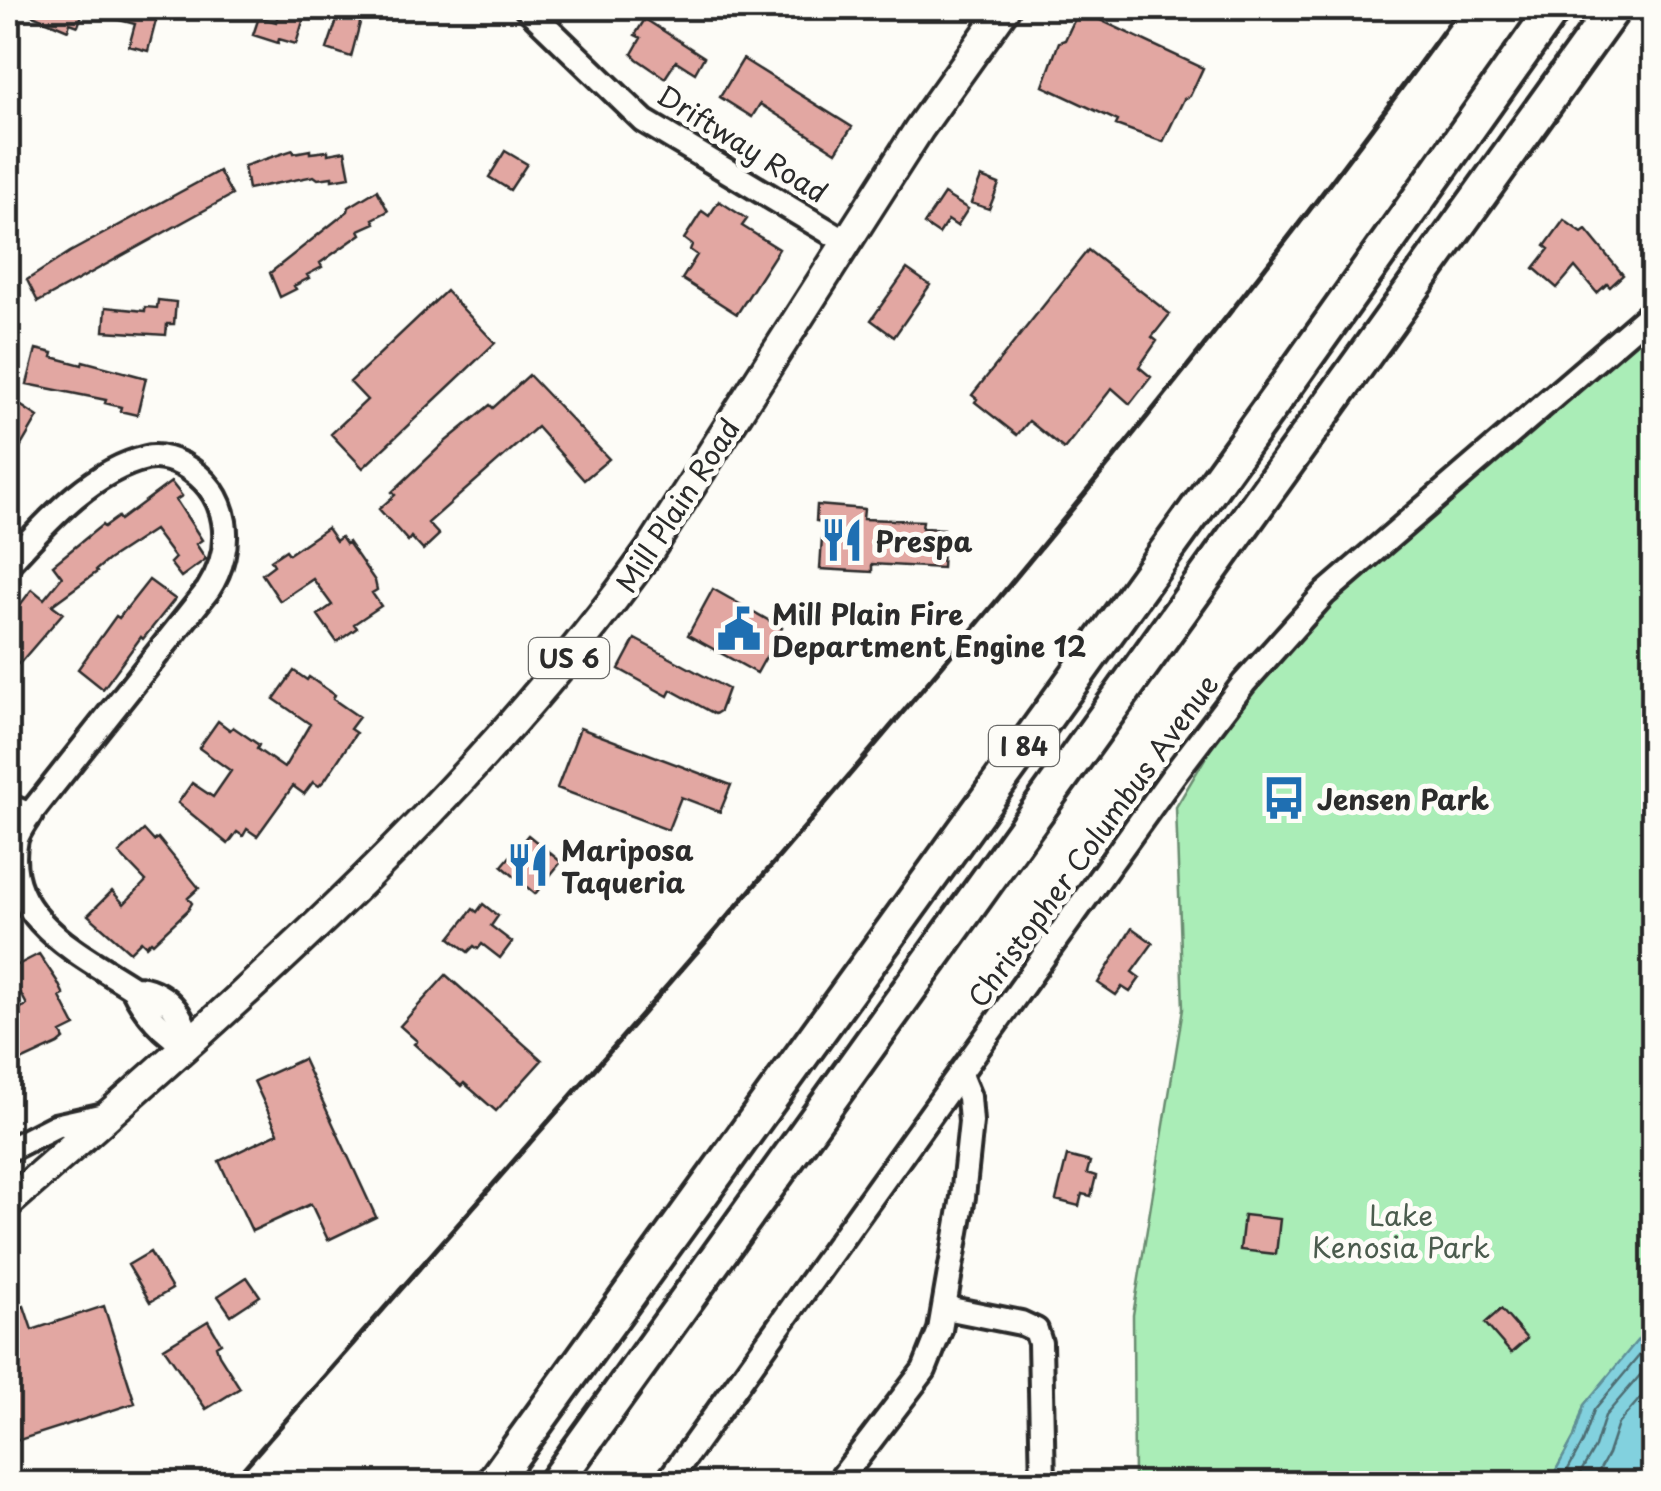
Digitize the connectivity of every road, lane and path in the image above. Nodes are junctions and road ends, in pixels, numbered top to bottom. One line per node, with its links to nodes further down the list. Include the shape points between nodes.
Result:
1 (527, 8): 5 (street, Driftway Road, via 644,121)
2 (1005, 8): 5 (main road, Mill Plain Road / US 6)
3 (1554, 8): 16 (highway, I 84)
4 (1614, 8): 17 (highway, I 84)
5 (846, 242): 10 (main road, Mill Plain Road / US 6, via 650,550 571,656 437,806)
6 (1654, 310): 11 (street, Christopher Columbus Avenue, via 1366,555 1292,628 1196,744)
7 (8, 564): 9 (street, via 70,502 144,458 167,458 198,476 226,526 223,560 208,590)
8 (8, 806): 9 (street)
9 (31, 815): 10 (street, via 10,860 18,897 46,932 133,988 170,1037)
10 (187, 1044): 12 (main road, Mill Plain Road / US 6)
11 (960, 1074): 15 (street, via 971,1122); 18 (street, Christopher Columbus Avenue)
12 (109, 1114): 13 (street, Mill Plain Road, via 55,1126); 14 (main road, Mill Plain Road / US 6)
13 (8, 1150)
14 (8, 1203)
15 (946, 1308): 19 (street, via 924,1370); 20 (street, via 1036,1330)
16 (492, 1484)
17 (554, 1484)
18 (666, 1484)
19 (837, 1484)
20 (1043, 1484)

